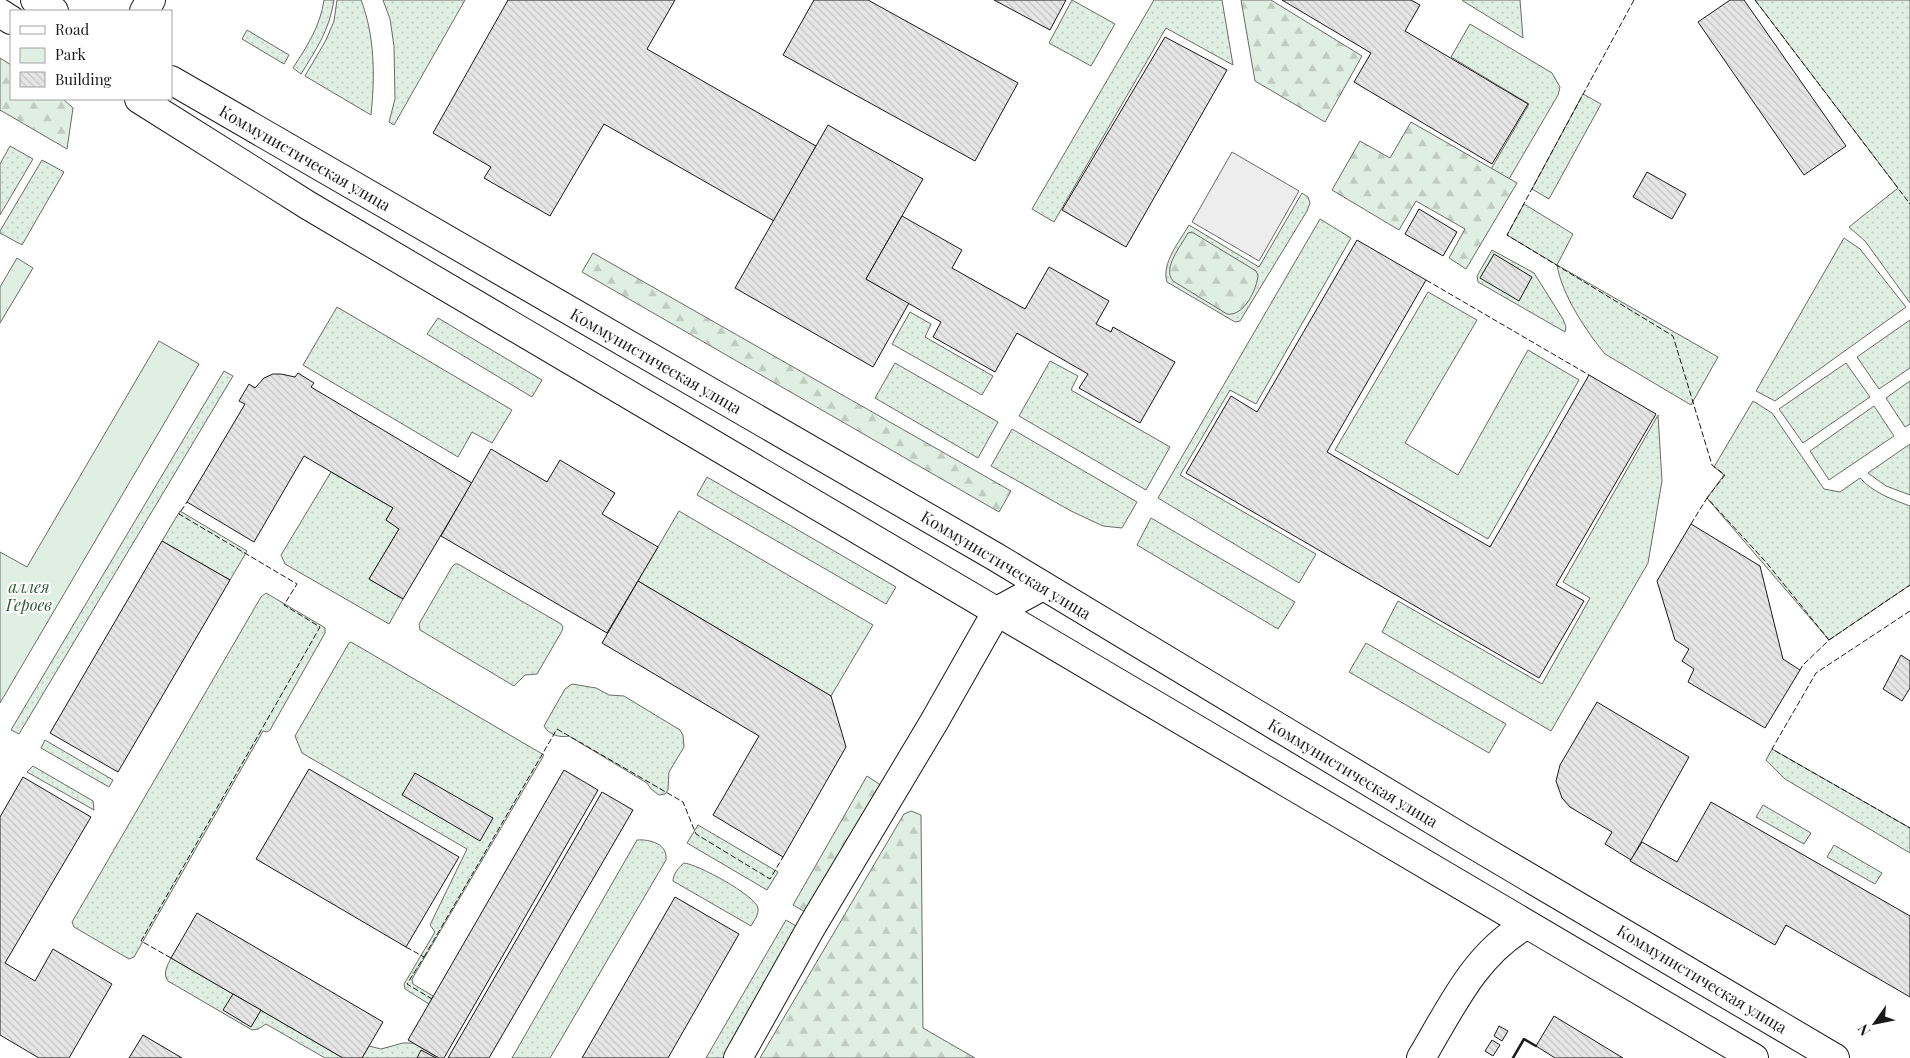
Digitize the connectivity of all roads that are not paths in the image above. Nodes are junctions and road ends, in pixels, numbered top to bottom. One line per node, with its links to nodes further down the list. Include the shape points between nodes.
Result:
1 (35, 0): 2 (main road)
2 (52, 10)
3 (172, 81): 5 (main road, Коммунистическая улица)
4 (141, 100): 6 (main road, via 309,206)
5 (1043, 586): 6 (main road); 11 (main road, Коммунистическая улица)
6 (997, 611): 7 (main road); 8 (main road)
7 (1526, 925): 9 (main road, via 1508,935 1474,970); 10 (main road)
8 (738, 1058)
9 (1421, 1058)
10 (1754, 1058)
11 (1835, 1058)

